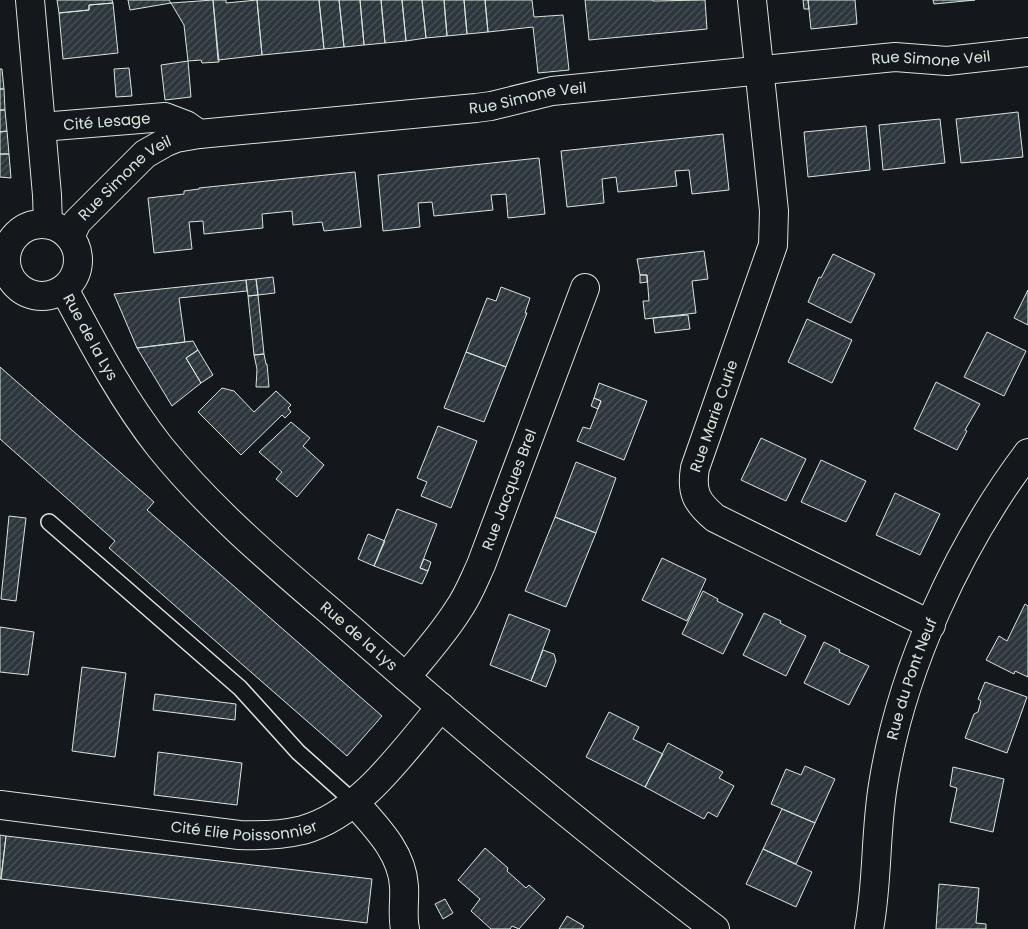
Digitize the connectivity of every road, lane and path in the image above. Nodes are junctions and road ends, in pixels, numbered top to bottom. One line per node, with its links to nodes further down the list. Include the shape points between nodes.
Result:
1 (30, 0): 5 (street)
2 (752, 0): 4 (street, Rue Marie Curie)
3 (1028, 52): 4 (street, Rue Simone Veil, via 947,61 894,57)
4 (759, 71): 6 (street, Rue Simone Veil, via 552,91 476,108); 13 (street, Rue Marie Curie, via 774,211 773,245 695,468 694,491 698,501 715,518)
5 (41, 127): 6 (street, Cité Lesage, via 165,117); 7 (street, via 47,195)
6 (199, 134): 7 (street, Rue Simone Veil, via 176,138 145,154 77,222)
7 (59, 230): 8 (street, via 33,225 19,232 10,244); 10 (street, via 77,250 74,278)
8 (3, 264): 10 (street, via 13,282 30,295 44,296)
9 (585, 288): 14 (street, Rue Jacques Brel, via 471,588 445,629)
10 (64, 289): 14 (street, Rue de la Lys, via 121,390 180,470 246,538)
11 (1028, 454): 13 (street, Rue du Pont Neuf, via 981,524)
12 (49, 522): 16 (lane, via 240,688 288,742)
13 (931, 625): 20 (street, Rue du Pont Neuf, via 905,689 889,752)
14 (406, 677): 15 (street, Rue de la Lys)
15 (441, 707): 16 (street, Cité Elie Poissonnier); 19 (street, Rue de la Lys, via 580,825)
16 (355, 803): 17 (street, Cité Elie Poissonnier, via 323,823 284,834 262,836); 18 (street, via 385,838 400,863)
17 (0, 805)
18 (405, 929)
19 (715, 929)
20 (869, 929)

